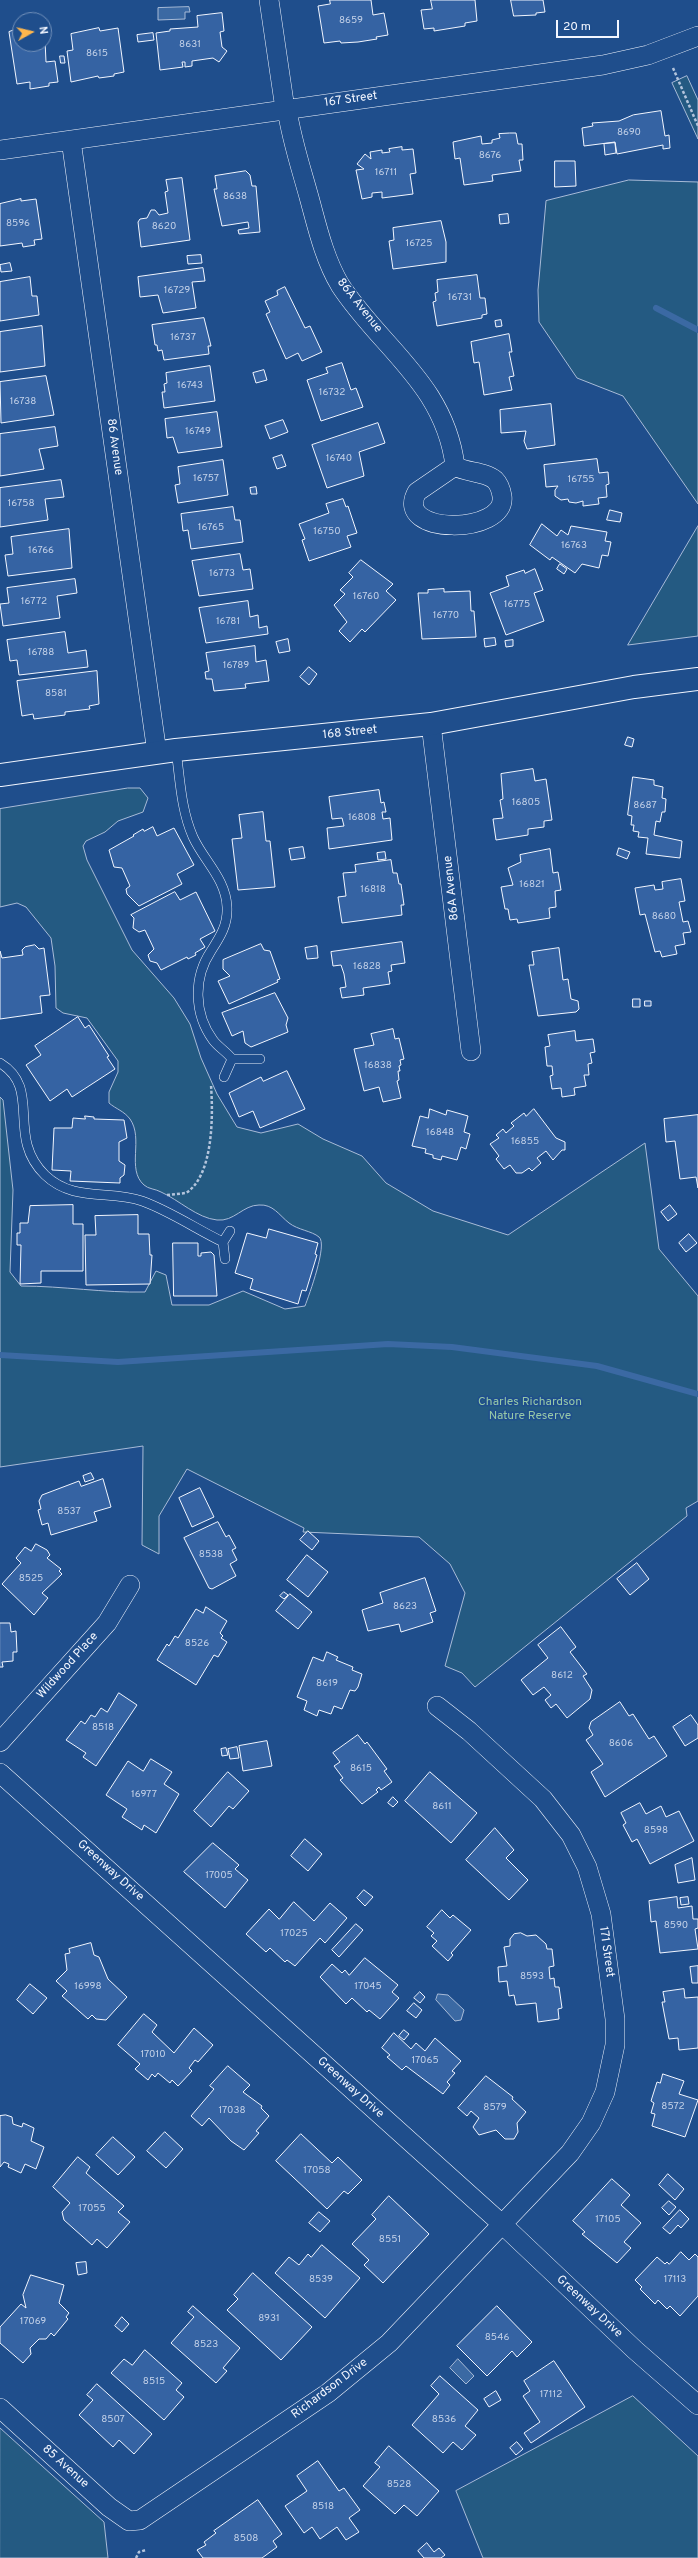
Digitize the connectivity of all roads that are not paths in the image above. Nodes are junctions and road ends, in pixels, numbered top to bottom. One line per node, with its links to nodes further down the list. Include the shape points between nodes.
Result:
1 (269, 0): 3 (street, 86A Avenue)
2 (698, 36): 3 (street, 167 Street, via 648,55 603,64)
3 (286, 109): 4 (street, 167 Street); 6 (street, 86A Avenue, via 317,226 334,274 347,294 414,372 432,399 447,430)
4 (71, 140): 5 (street, 167 Street); 9 (street, 86 Avenue)
5 (0, 150)
6 (455, 466)
7 (698, 679): 8 (main road, 168 Street, via 634,687)
8 (431, 724): 9 (main road, 168 Street); 11 (street, 86A Avenue)
9 (166, 752): 10 (main road, 168 Street); 12 (lane, via 187,820 200,852 220,880 227,902 226,925 207,958 200,976 198,994 200,1015 214,1041)
10 (0, 775)
11 (471, 1051)
12 (232, 1059): 13 (lane); 15 (lane)
13 (260, 1059)
14 (0, 1063): 17 (lane, via 11,1071 20,1083 23,1095 22,1124 27,1148 44,1174 61,1187 76,1193 134,1199)
15 (224, 1077)
16 (230, 1231): 17 (lane)
17 (224, 1242): 18 (lane)
18 (225, 1258)
19 (130, 1585): 21 (street, Wildwood Place, via 107,1623)
20 (437, 1706): 23 (street, 171 Street, via 523,1780 563,1824 576,1843 590,1874 598,1899 607,1950 615,2032 611,2070 602,2101 578,2143)
21 (0, 1742)
22 (0, 1773): 23 (street, Greenway Drive)
23 (502, 2225): 24 (street, Greenway Drive, via 635,2350); 26 (street, Richardson Drive, via 398,2334 353,2374 159,2508 140,2520)
24 (698, 2405)
25 (0, 2408): 26 (street, 85 Avenue, via 109,2507)
26 (132, 2521)

